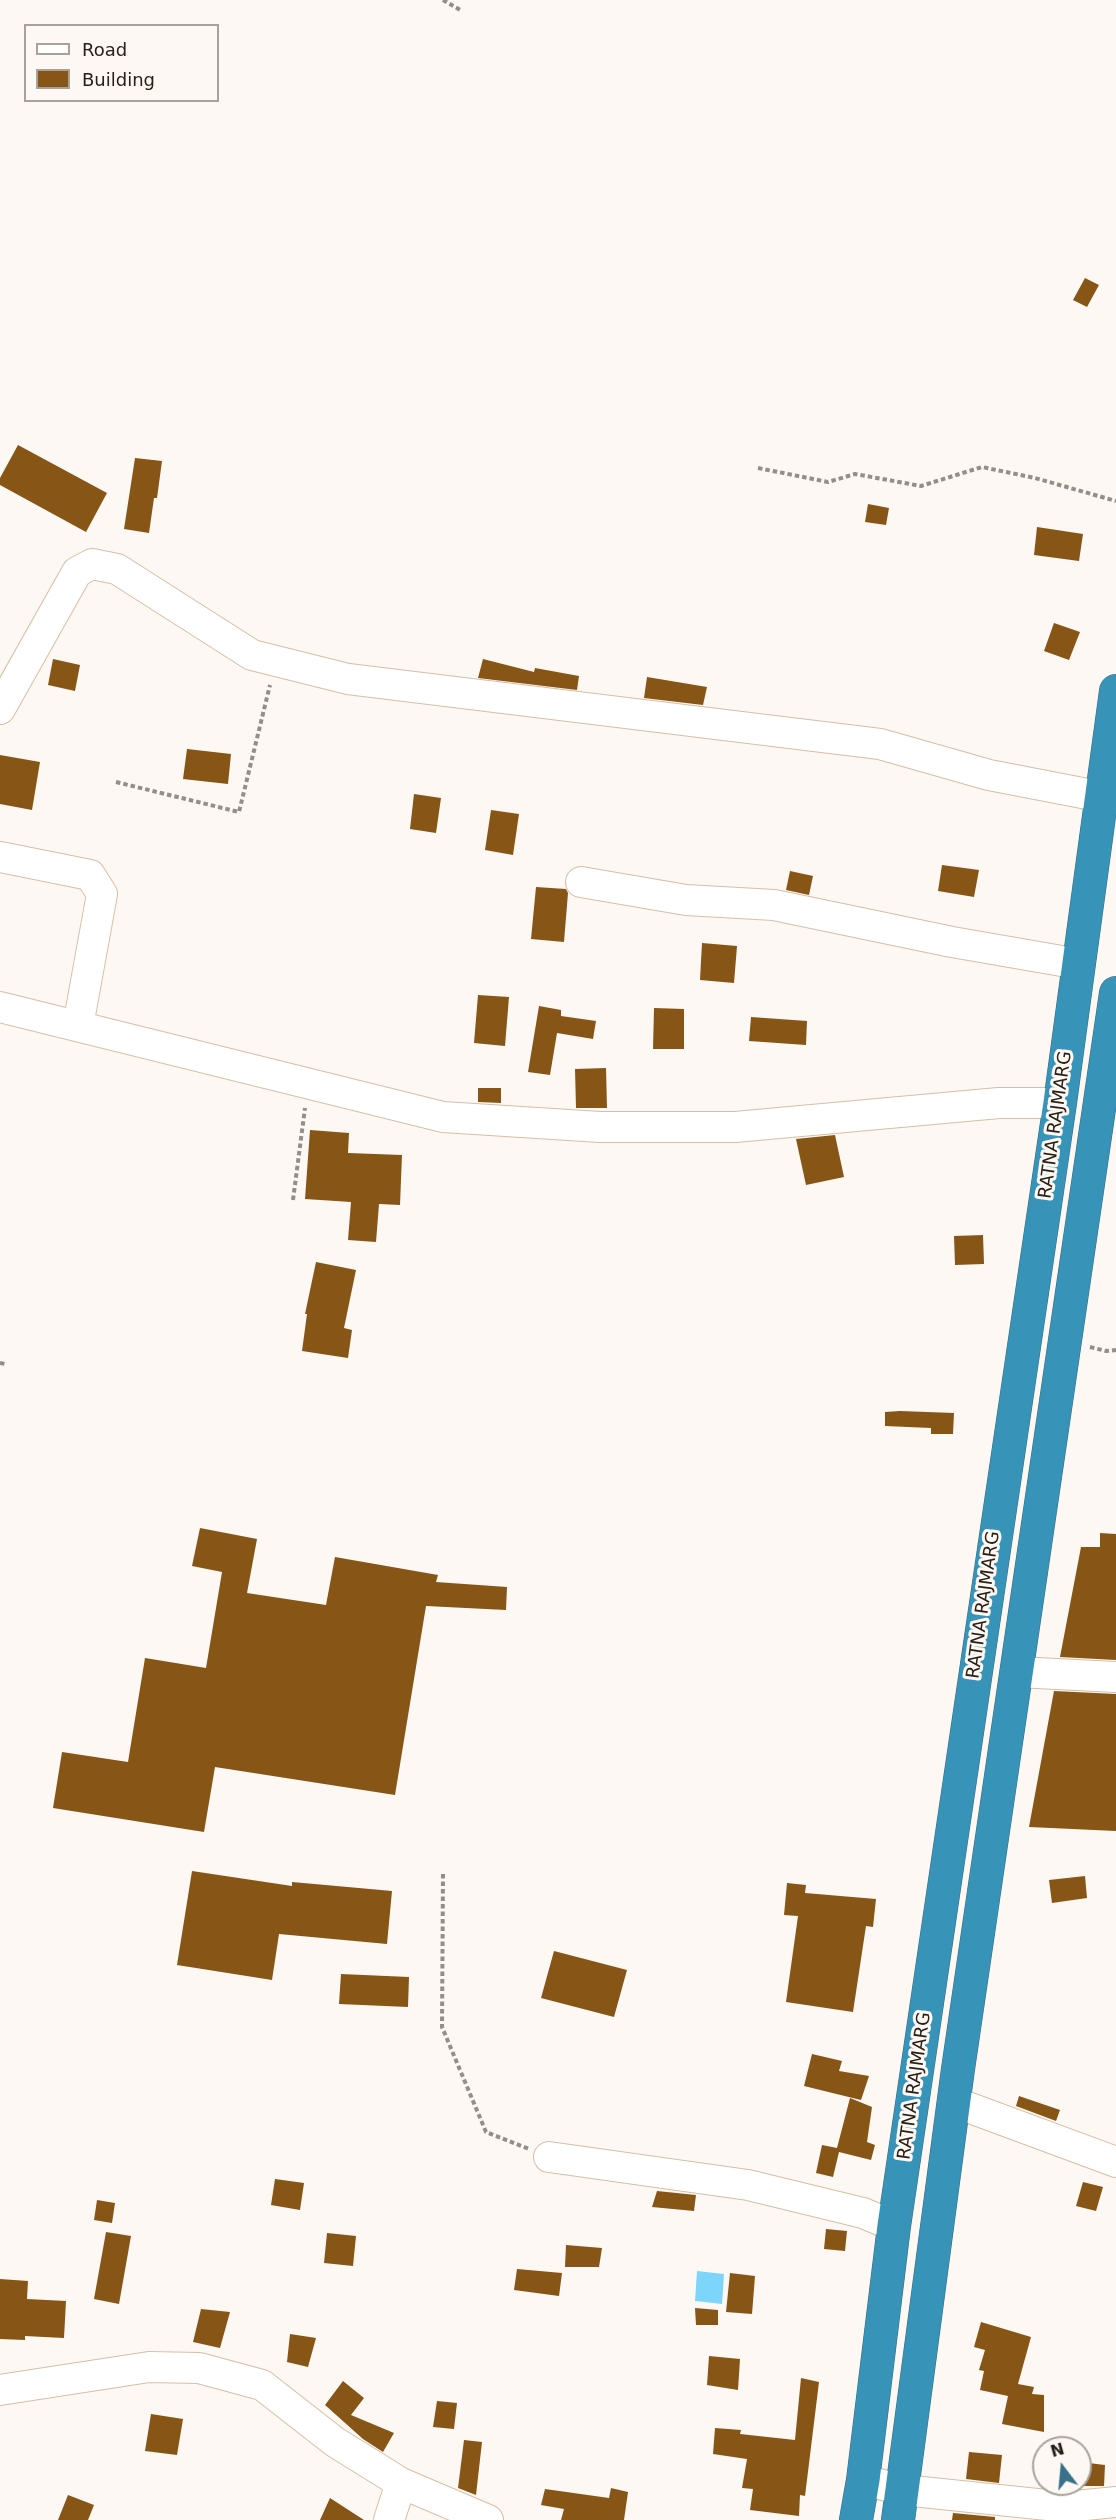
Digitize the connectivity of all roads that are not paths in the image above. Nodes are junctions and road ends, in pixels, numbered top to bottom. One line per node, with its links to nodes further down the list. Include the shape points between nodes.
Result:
1 (1116, 691): 3 (highway, RATNA RAJMARG)
2 (0, 709): 3 (street, via 77,572 92,564 117,569 252,655 348,679 880,744 989,775)
3 (1103, 797): 6 (highway, RATNA RAJMARG)
4 (0, 857): 9 (street, via 90,875 102,894)
5 (581, 882): 6 (street, via 686,900 774,905)
6 (1079, 964): 10 (highway, RATNA RAJMARG)
7 (1116, 993): 11 (highway)
8 (0, 1007): 9 (street)
9 (78, 1026): 10 (street, via 443,1117 600,1126 735,1127 999,1103)
10 (1060, 1103): 17 (highway, RATNA RAJMARG)
11 (1106, 1131): 12 (highway)
12 (1017, 1672): 13 (street); 14 (highway)
13 (1116, 1677)
14 (954, 2102): 16 (street); 22 (highway)
15 (549, 2157): 17 (street, via 748,2185 863,2213)
16 (1116, 2162)
17 (894, 2226): 19 (highway, RATNA RAJMARG)
18 (0, 2390): 20 (street, via 149,2367 199,2368 262,2385 335,2442)
19 (863, 2480): 22 (street); 25 (highway, RATNA RAJMARG)
20 (401, 2483): 23 (street); 24 (street)
21 (1116, 2502): 22 (street, via 1066,2507)
22 (900, 2505)
23 (389, 2520)
24 (488, 2520)
25 (856, 2520)

